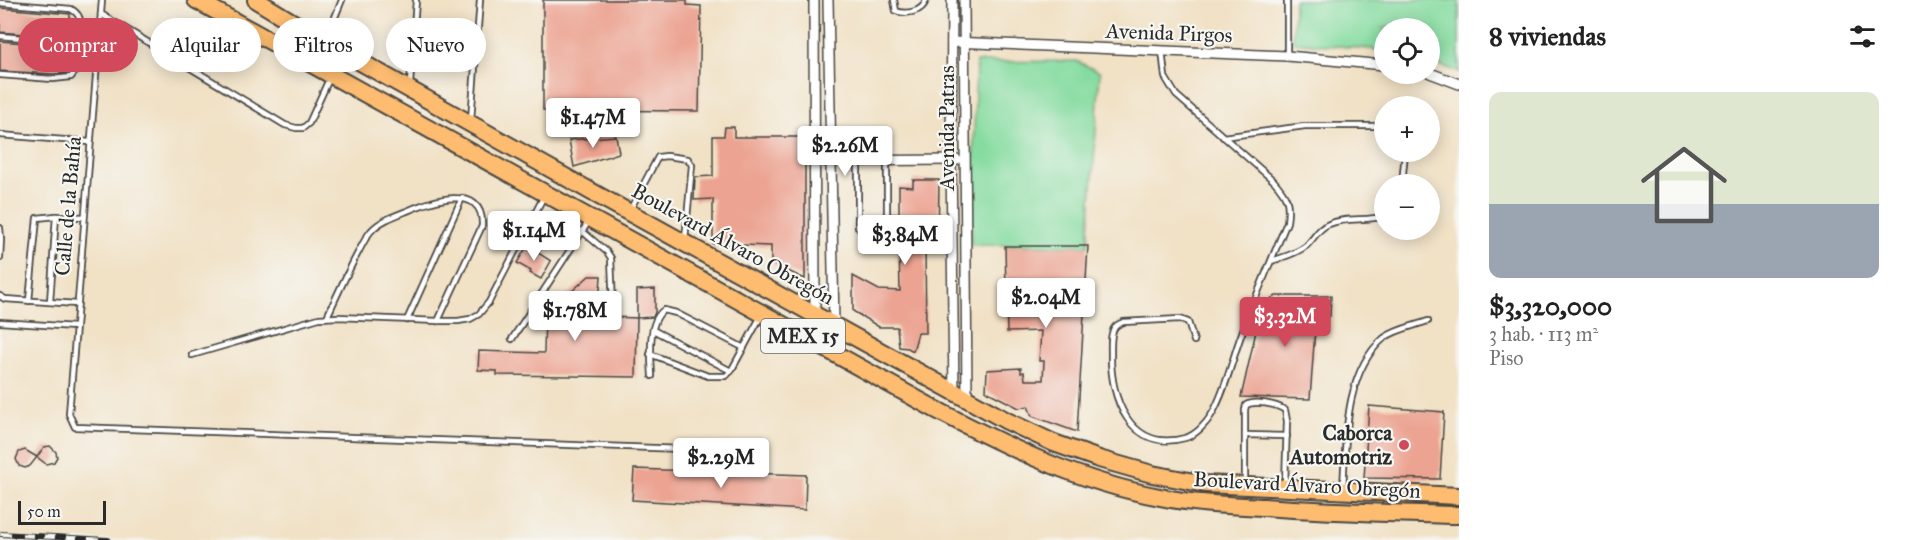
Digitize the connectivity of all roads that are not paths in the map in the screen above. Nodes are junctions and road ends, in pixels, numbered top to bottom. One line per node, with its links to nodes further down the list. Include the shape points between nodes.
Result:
1 (102, 0): 16 (lane, Calle de la Bahía)
2 (196, 0): 29 (highway, Boulevard Álvaro Obregón / MEX 15)
3 (255, 0): 18 (highway, Boulevard Álvaro Obregón / MEX 15)
4 (342, 0): 19 (lane)
5 (416, 0): 33 (lane)
6 (480, 0): 34 (lane)
7 (814, 0): 42 (street)
8 (828, 0): 43 (street)
9 (894, 0): 10 (lane, via 896,11 902,13 921,9)
10 (926, 0)
11 (952, 0): 22 (street, Avenida Patras)
12 (964, 0): 23 (street, Avenida Patras)
13 (1287, 0): 25 (lane)
14 (20, 2): 15 (lane); 17 (lane, via 63,8 77,13)
15 (0, 3)
16 (101, 14): 29 (lane, via 296,128 309,123); 38 (lane, Calle de la Bahía)
17 (79, 18)
18 (285, 18)
19 (335, 18)
20 (0, 36): 21 (lane)
21 (18, 37)
22 (951, 42): 23 (street, Avenida Pirgos); 40 (street, Avenida Patras)
23 (964, 42): 24 (street, Avenida Pirgos); 41 (street, Avenida Patras)
24 (1162, 50): 25 (street, Avenida Pirgos); 37 (lane, via 1166,77 1176,95)
25 (1287, 56): 26 (street, Avenida Pirgos)
26 (1374, 64)
27 (374, 70): 33 (highway, Boulevard Álvaro Obregón / MEX 15)
28 (75, 72): 30 (lane, via 71,78 54,79)
29 (331, 74): 45 (highway, Boulevard Álvaro Obregón / MEX 15)
30 (0, 75)
31 (1440, 77): 32 (street)
32 (1459, 84)
33 (410, 90): 34 (highway, Boulevard Álvaro Obregón / MEX 15)
34 (471, 123): 47 (highway, Boulevard Álvaro Obregón / MEX 15)
35 (1374, 126): 37 (lane, via 1305,126)
36 (0, 135): 38 (lane)
37 (1223, 137): 56 (lane, via 1285,193 1287,222)
38 (90, 142): 49 (lane, Calle de la Bahía)
39 (887, 160): 40 (street); 44 (street); 44 (lane, via 887,226 881,233 864,233 858,227)
40 (951, 160): 41 (street); 81 (street, Avenida Patras)
41 (965, 160): 81 (street, Avenida Patras)
42 (815, 161): 43 (street); 63 (street)
43 (831, 161): 44 (street); 69 (street)
44 (858, 161)
45 (551, 197): 47 (highway, via 593,211); 51 (highway, Boulevard Álvaro Obregón / MEX 15); 66 (lane, via 489,302 471,319)
46 (462, 198): 64 (lane, via 440,198 382,222 371,231); 65 (lane); 66 (lane, via 481,209 482,226)
47 (629, 212): 53 (highway, Boulevard Álvaro Obregón / MEX 15); 53 (lane, via 658,157 688,159 692,165); 55 (highway, via 641,233)
48 (56, 216): 49 (lane); 58 (lane, via 37,218); 59 (lane)
49 (84, 217): 60 (lane, Calle de la Bahía)
50 (1374, 218): 56 (lane, via 1328,224 1308,245)
51 (587, 225): 55 (highway, Boulevard Álvaro Obregón / MEX 15); 61 (lane, via 611,258); 72 (lane)
52 (0, 228): 54 (lane)
53 (684, 243): 63 (highway, Boulevard Álvaro Obregón / MEX 15)
54 (0, 258)
55 (668, 261): 62 (highway, Boulevard Álvaro Obregón / MEX 15)
56 (1271, 261): 74 (lane, via 1211,415 1199,430 1185,438 1149,438 1128,421 1113,384 1115,327 1123,322 1180,319 1188,322)
57 (0, 296): 58 (lane)
58 (29, 301): 59 (lane)
59 (50, 302): 60 (lane)
60 (77, 304): 70 (lane, Calle de la Bahía)
61 (613, 306)
62 (762, 314): 73 (highway, Boulevard Álvaro Obregón / MEX 15); 75 (lane)
63 (815, 315): 69 (highway, Boulevard Álvaro Obregón / MEX 15); 73 (street)
64 (327, 317): 65 (lane); 78 (lane)
65 (407, 320): 66 (lane)
66 (438, 321)
67 (1428, 321): 87 (lane, via 1385,337 1360,372 1347,423)
68 (0, 322): 70 (lane)
69 (834, 325): 76 (street); 81 (highway, Boulevard Álvaro Obregón / MEX 15)
70 (75, 327): 84 (lane, Calle de la Bahía, via 69,414 73,426 81,429)
71 (653, 330): 75 (lane, via 660,312 669,310); 77 (lane); 79 (lane)
72 (512, 339)
73 (807, 339): 76 (highway, Boulevard Álvaro Obregón / MEX 15)
74 (1194, 341)
75 (744, 348): 79 (lane)
76 (827, 350): 89 (highway, Boulevard Álvaro Obregón / MEX 15, via 984,435 1072,473 1123,489 1212,504)
77 (650, 354): 79 (lane, via 708,376 726,376); 80 (lane)
78 (192, 355)
79 (731, 371)
80 (652, 376)
81 (960, 396): 85 (highway, Boulevard Álvaro Obregón / MEX 15, via 1054,443 1099,459 1205,484)
82 (1245, 435): 83 (lane); 83 (lane, via 1246,405 1254,402 1285,410); 85 (lane)
83 (1287, 436): 86 (lane)
84 (710, 450)
85 (1245, 486): 86 (highway, Boulevard Álvaro Obregón / MEX 15)
86 (1285, 488): 87 (highway, Boulevard Álvaro Obregón / MEX 15)
87 (1342, 491): 88 (highway, Boulevard Álvaro Obregón / MEX 15)
88 (1459, 496)
89 (1459, 515)

